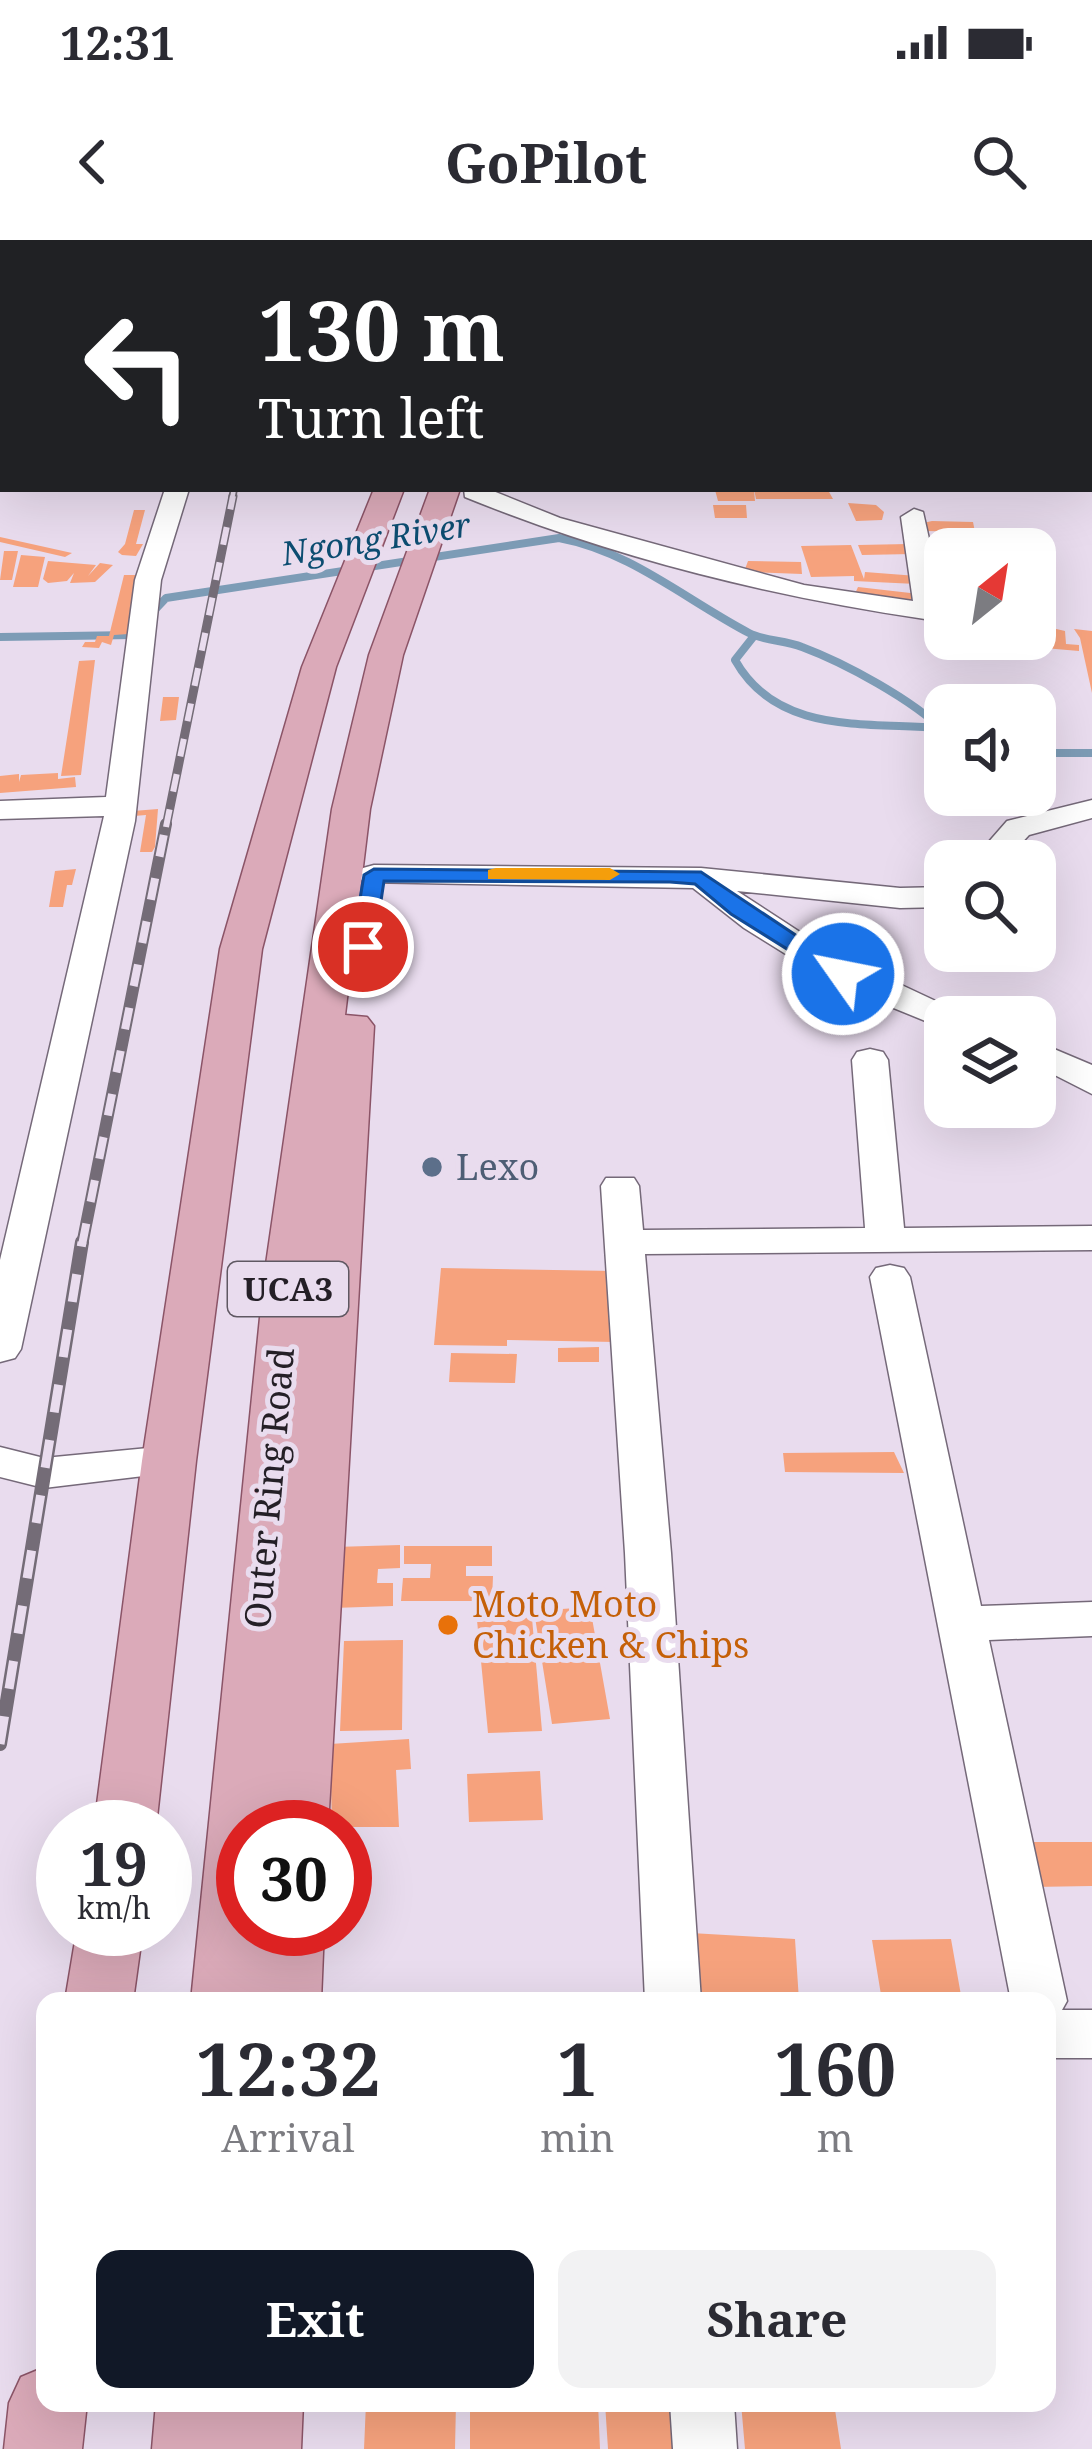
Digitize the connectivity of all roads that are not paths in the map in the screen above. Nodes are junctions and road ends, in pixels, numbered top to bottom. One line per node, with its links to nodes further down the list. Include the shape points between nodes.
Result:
1 (176, 492): 7 (street, via 142,620)
2 (388, 492): 24 (main road, UCA3, via 282,790 241,949)
3 (459, 499): 4 (street, via 802,593 925,611); 5 (main road, Outer Ring Road / UCA3)
4 (914, 517)
5 (427, 584): 6 (main road, Outer Ring Road / UCA3); 6 (main road, UCA3)
6 (404, 677): 11 (main road, UCA3); 15 (main road, Outer Ring Road / UCA3, via 351,809)
7 (120, 806): 9 (street); 23 (street)
8 (1092, 809): 10 (street, via 1018,828)
9 (0, 810)
10 (1007, 840)
11 (374, 875): 12 (street); 15 (main road, UCA3)
12 (701, 878): 13 (street); 14 (street, via 843,974)
13 (924, 897)
14 (924, 1009)
15 (338, 1015): 29 (main road, UCA3); 33 (main road, Outer Ring Road / UCA3, via 289,1278)
16 (870, 1060): 22 (street)
17 (1056, 1060): 18 (street)
18 (1092, 1083)
19 (620, 1186): 21 (street)
20 (1092, 1238): 22 (street)
21 (622, 1242): 22 (street); 35 (street)
22 (888, 1260): 27 (street)
23 (0, 1349)
24 (169, 1461): 25 (street, via 44,1473); 28 (main road, UCA3)
25 (0, 1462)
26 (1092, 1619): 27 (street)
27 (961, 1624): 36 (street)
28 (127, 1800)
29 (298, 1800)
30 (106, 1956): 32 (main road)
31 (289, 1956): 34 (main road)
32 (100, 1992)
33 (226, 1992)
34 (287, 1992)
35 (672, 1992)
36 (1037, 1992)
37 (1056, 2034): 38 (street)
38 (1092, 2034)
39 (47, 2412): 43 (main road)
40 (194, 2412): 44 (main road)
41 (264, 2412): 45 (main road)
42 (703, 2412): 46 (street)
43 (43, 2449)
44 (191, 2449)
45 (262, 2449)
46 (705, 2449)

